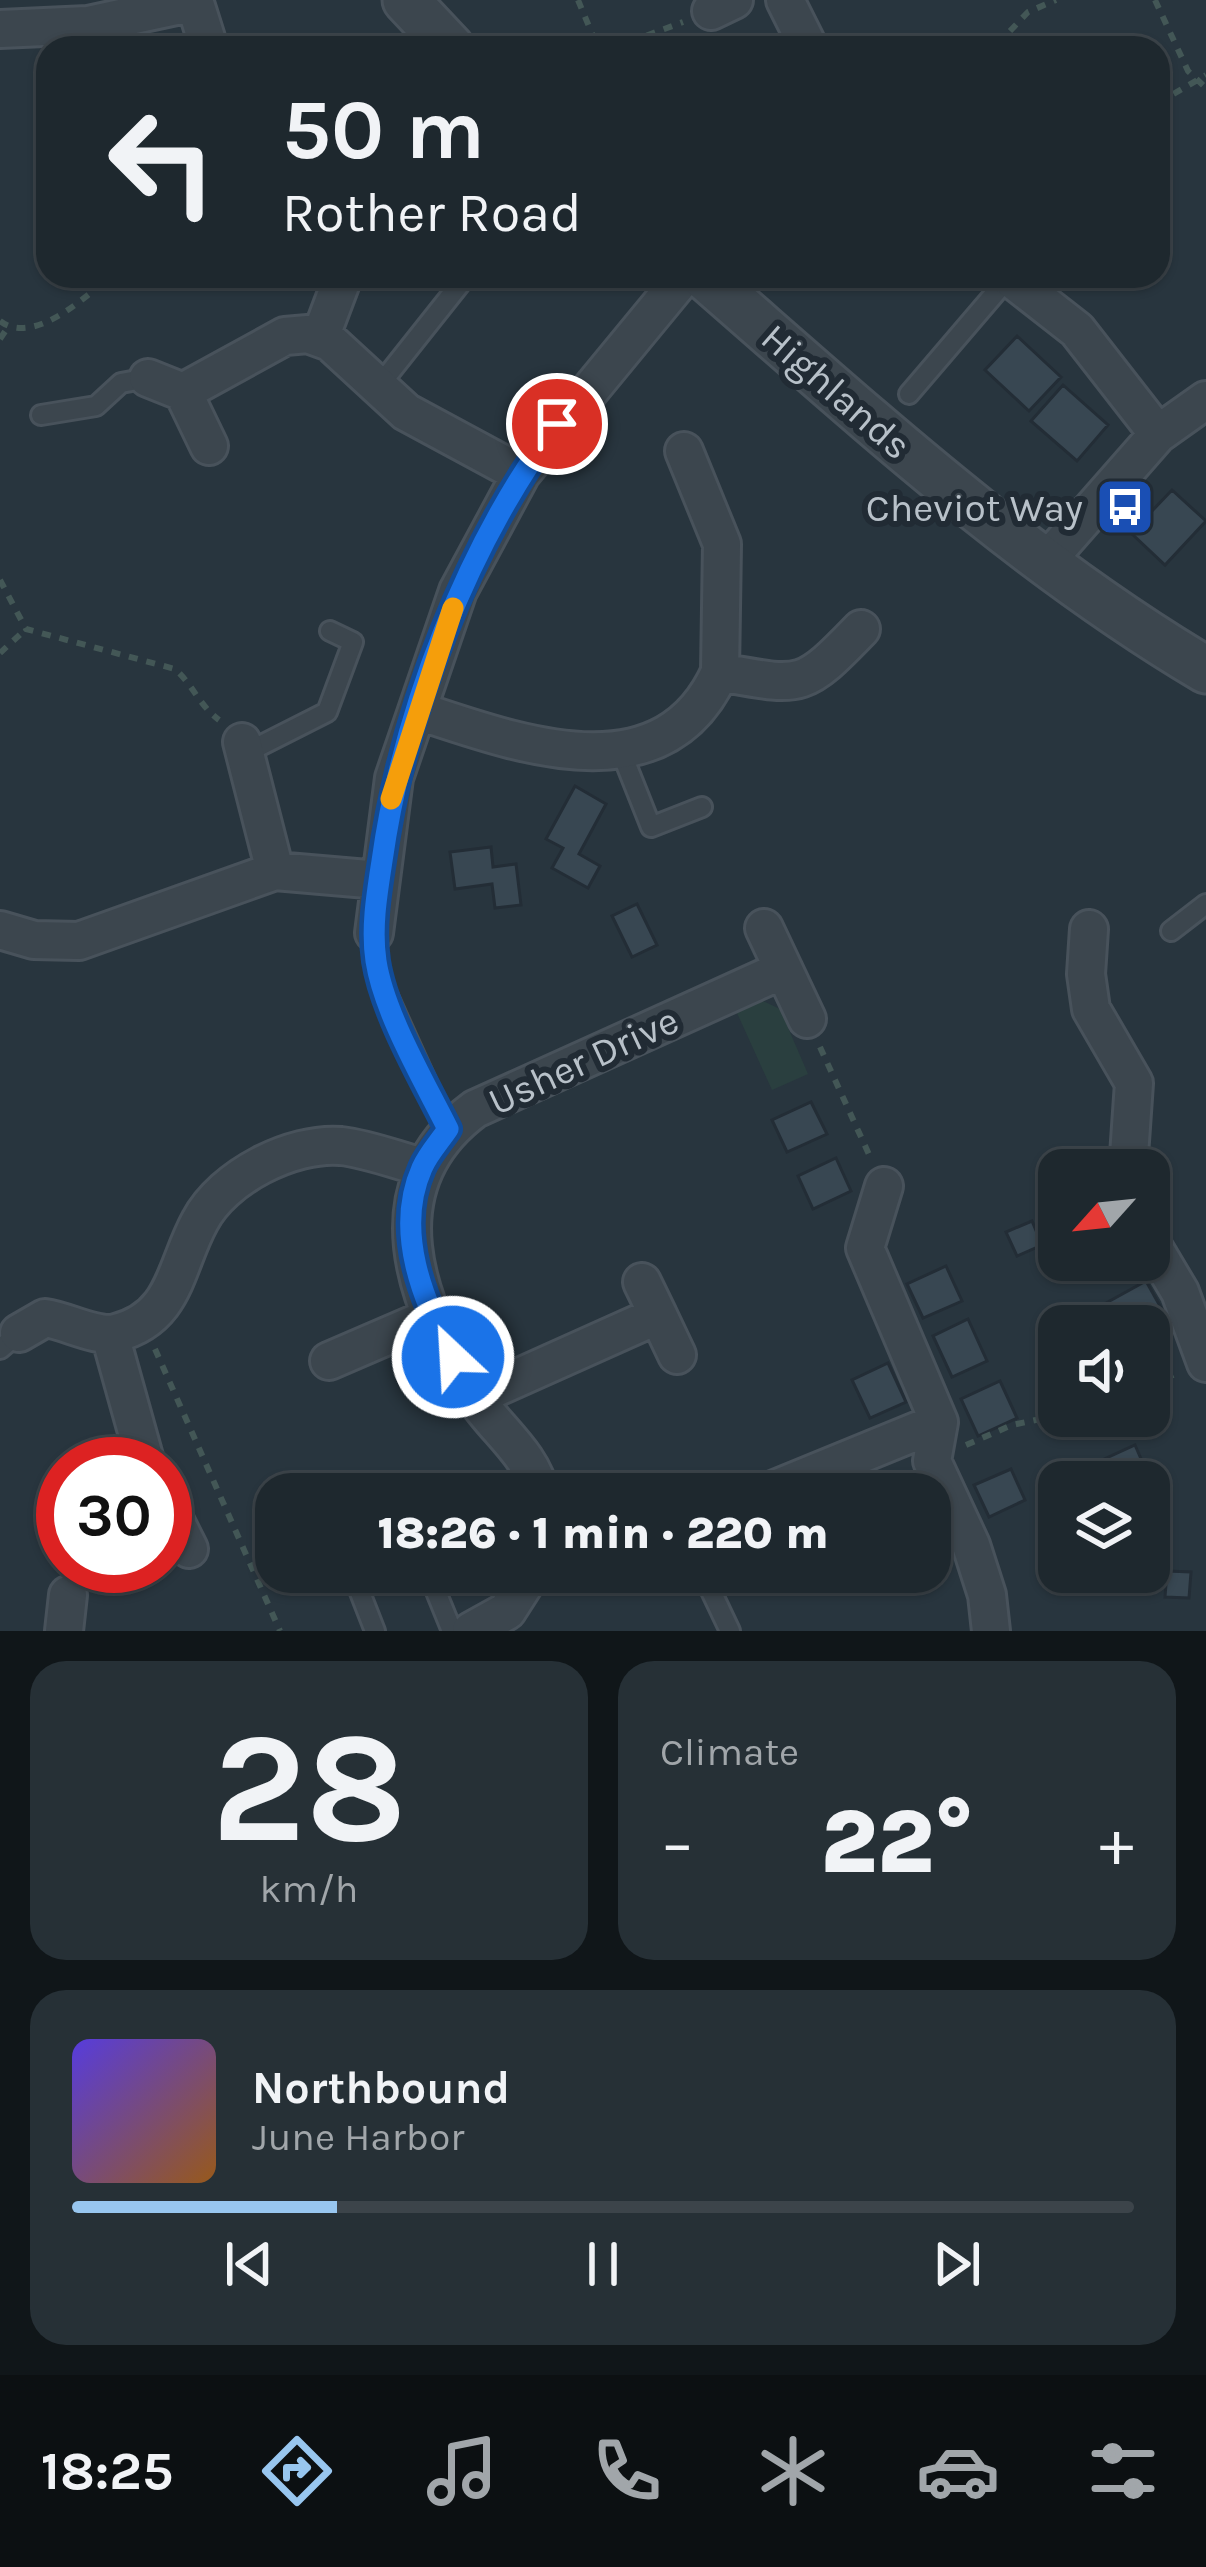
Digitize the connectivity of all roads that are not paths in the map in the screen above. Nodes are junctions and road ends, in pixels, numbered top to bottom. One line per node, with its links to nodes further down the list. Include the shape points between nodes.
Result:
1 (406, 0): 6 (street)
2 (785, 0): 7 (street)
3 (195, 1): 4 (street, via 88,25); 5 (street)
4 (0, 29)
5 (205, 36)
6 (440, 36)
7 (802, 36)
8 (339, 288): 14 (street)
9 (457, 288): 16 (lane)
10 (674, 288): 24 (street)
11 (718, 288): 25 (street, Highlands)
12 (1014, 288): 18 (lane)
13 (1031, 288): 21 (street, via 1077,330)
14 (320, 338): 16 (street); 17 (street, via 284,336)
15 (148, 377): 17 (street); 20 (lane, via 121,383 96,406)
16 (379, 386): 24 (street, via 406,412)
17 (183, 392): 22 (street)
18 (909, 394)
19 (1206, 400): 21 (street)
20 (40, 415)
21 (1158, 434): 25 (street)
22 (208, 446)
23 (685, 451): 29 (street, via 690,511 722,544)
24 (520, 474): 30 (street, via 458,591)
25 (1044, 564): 28 (street, Highlands)
26 (861, 629): 29 (street, via 825,666 791,685)
27 (329, 631): 31 (lane, via 353,642 327,712)
28 (1206, 670)
29 (720, 671): 32 (street, via 706,704 645,743)
30 (419, 711): 32 (street, via 566,753); 35 (street, via 394,778)
31 (243, 748): 34 (street)
32 (620, 749): 33 (lane, via 651,827)
33 (702, 807)
34 (274, 871): 35 (street); 39 (street, via 79,941)
35 (379, 880): 41 (street)
36 (1206, 904): 40 (lane)
37 (764, 928): 42 (street)
38 (1089, 929): 45 (street, via 1091,1009 1134,1084)
39 (0, 930)
40 (1172, 932)
41 (374, 933): 44 (lane, via 378,974)
42 (782, 970): 43 (street); 44 (street, Usher Drive, via 475,1108)
43 (807, 1019)
44 (448, 1129): 46 (street, Usher Drive)
45 (1129, 1149)
46 (422, 1167): 49 (street, Usher Drive, via 410,1214 412,1252); 50 (street, via 340,1146 298,1150 229,1185 200,1218 165,1305)
47 (884, 1186): 56 (street, via 866,1248)
48 (1170, 1275): 54 (street)
49 (431, 1317): 53 (street); 55 (street, Usher Drive)
50 (127, 1330): 51 (street, via 45,1318); 57 (street)
51 (9, 1341)
52 (677, 1355): 55 (street, via 650,1298)
53 (329, 1361)
54 (1206, 1363)
55 (475, 1397): 58 (street, Usher Drive)
56 (939, 1421): 59 (street); 69 (street, via 932,1461 971,1545)
57 (142, 1437)
58 (530, 1473)
59 (814, 1473)
60 (360, 1593): 65 (lane)
61 (437, 1593): 66 (lane)
62 (523, 1593): 64 (street)
63 (712, 1593): 68 (lane)
64 (512, 1621): 67 (street)
65 (375, 1631)
66 (452, 1631)
67 (471, 1631)
68 (730, 1631)
69 (991, 1631)

